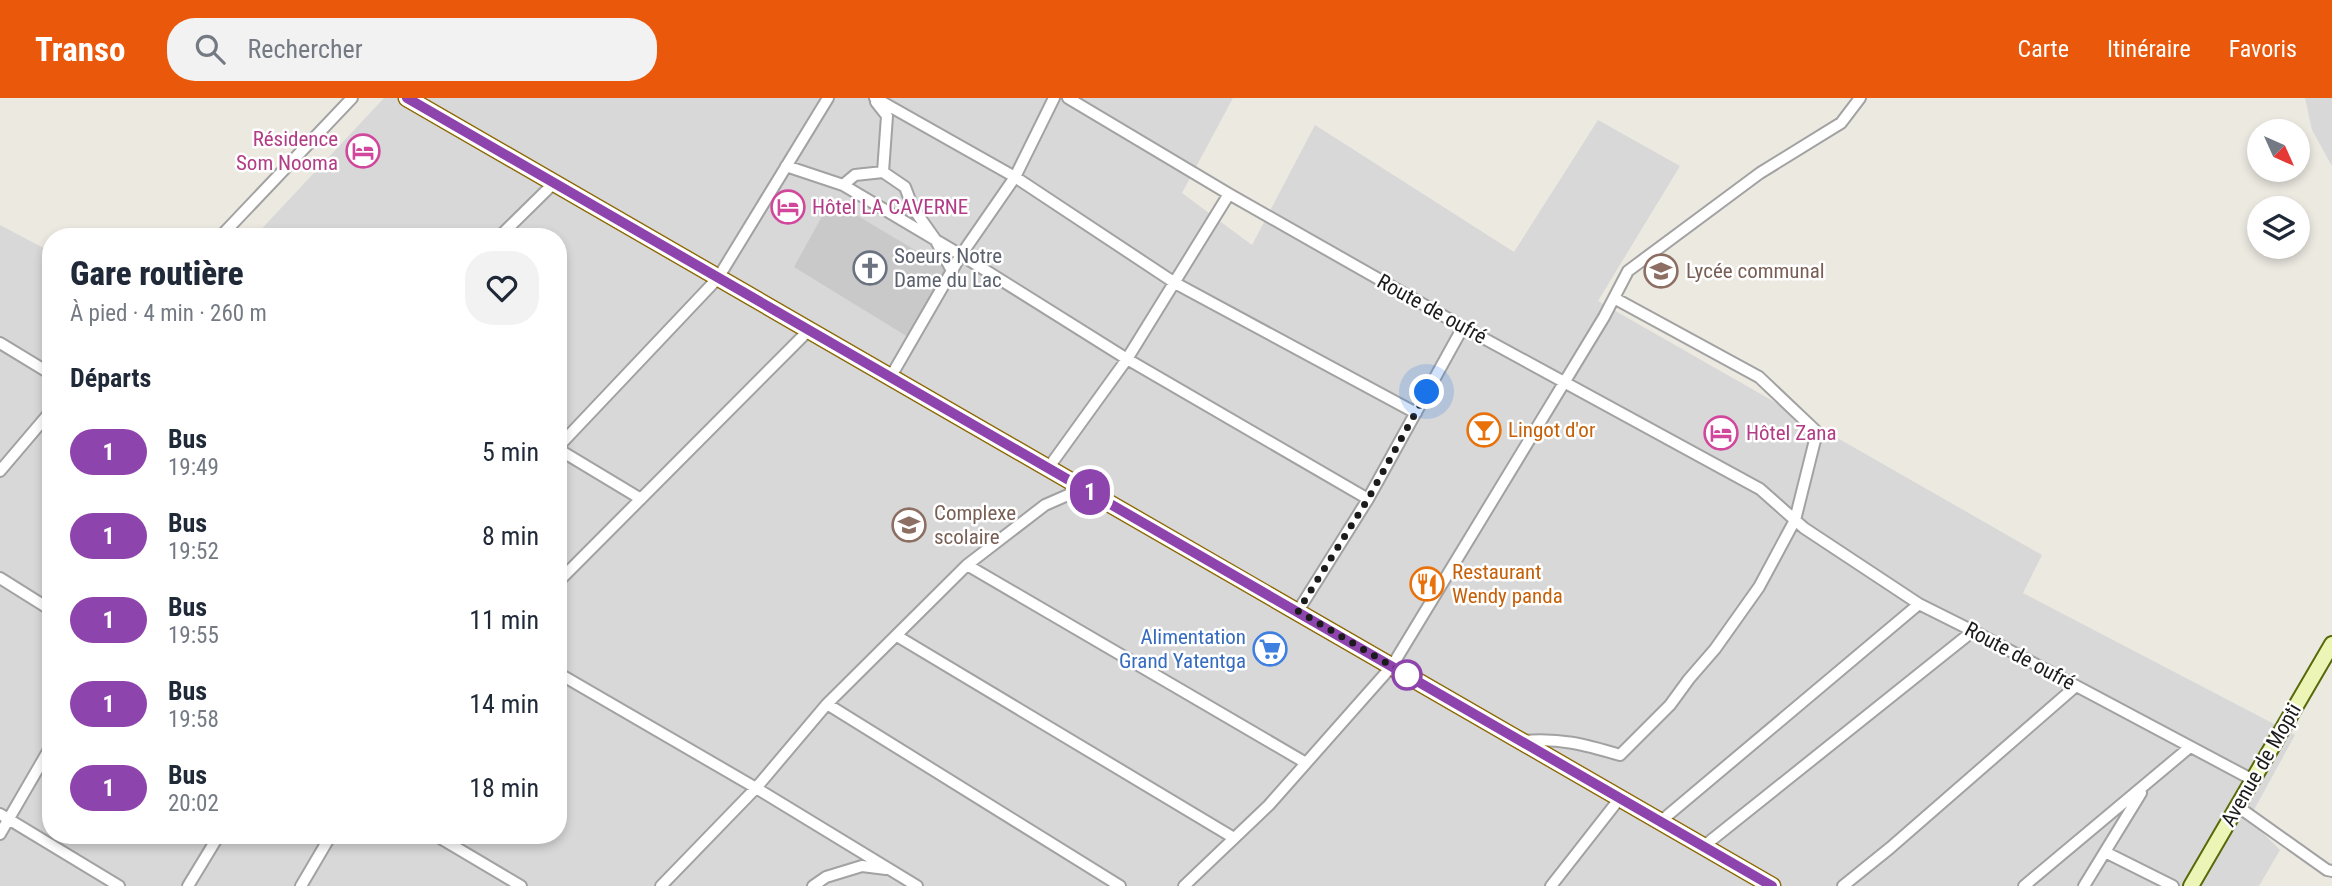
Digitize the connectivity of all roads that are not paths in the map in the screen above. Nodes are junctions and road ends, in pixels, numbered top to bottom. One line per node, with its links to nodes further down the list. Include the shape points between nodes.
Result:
1 (352, 98): 14 (street)
2 (407, 98): 11 (main road)
3 (828, 98): 8 (street)
4 (874, 98): 9 (street, via 887,116); 10 (street)
5 (1054, 98): 10 (street)
6 (1068, 98): 13 (street, Route de oufré)
7 (1860, 98): 21 (street, via 1841,123 1760,173 1628,271)
8 (786, 166): 12 (street); 19 (street)
9 (883, 172): 12 (street, via 855,175); 16 (street, via 905,187 913,208)
10 (1015, 177): 17 (street); 20 (street)
11 (555, 182): 15 (street); 19 (main road)
12 (843, 185): 16 (street)
13 (1229, 194): 20 (street); 22 (street, Route de oufré)
14 (229, 228)
15 (508, 228)
16 (935, 239): 17 (street); 18 (street)
17 (961, 255): 18 (street); 25 (street)
18 (952, 271): 27 (street)
19 (718, 278): 23 (main road); 31 (street)
20 (1175, 283): 25 (street); 29 (street)
21 (1614, 298): 28 (street); 38 (street, via 1759,377 1817,432)
22 (1463, 327): 28 (street, Route de oufré); 29 (street)
23 (808, 331): 27 (main road); 36 (street)
24 (0, 343): 26 (street)
25 (1127, 359): 33 (street); 37 (street)
26 (42, 369)
27 (890, 378): 33 (main road)
28 (1564, 382): 38 (street, Route de oufré, via 1760,489); 48 (street)
29 (1416, 413): 37 (street)
30 (42, 422): 34 (street)
31 (567, 438)
32 (567, 453): 36 (street)
33 (1048, 467): 35 (main road)
34 (0, 471)
35 (1084, 488): 39 (street, via 1045,505); 44 (main road)
36 (642, 499): 40 (street)
37 (1368, 499): 44 (street)
38 (1795, 520): 43 (street, Route de oufré); 52 (street, via 1759,587 1715,649 1671,705 1620,755 1554,739)
39 (967, 565): 46 (street); 55 (street)
40 (567, 573)
41 (0, 578): 42 (street)
42 (42, 604)
43 (1919, 604): 45 (street, Route de oufré); 62 (street)
44 (1298, 611): 48 (main road)
45 (1973, 631): 50 (street, Route de oufré); 70 (street)
46 (897, 636): 51 (street); 64 (street)
47 (2332, 644): 56 (street, Avenue de Mopti)
48 (1392, 666): 52 (main road); 55 (street)
49 (567, 678): 58 (street)
50 (2076, 686): 53 (street, Route de oufré); 85 (street)
51 (827, 704): 58 (street); 81 (street)
52 (1522, 741): 59 (main road)
53 (2190, 747): 56 (street, Route de oufré); 57 (street)
54 (42, 760): 61 (street)
55 (1306, 763): 64 (street)
56 (2253, 780): 60 (street, Avenue de Mopti)
57 (2146, 784): 71 (street); 86 (street)
58 (756, 788): 72 (street); 78 (street)
59 (1620, 798): 62 (main road); 83 (street)
60 (2237, 806): 73 (street); 89 (street, Avenue de Mopti)
61 (4, 817): 63 (street); 65 (street)
62 (1661, 821): 70 (main road)
63 (0, 834)
64 (1234, 838): 82 (street)
65 (42, 840)
66 (49, 844): 74 (street)
67 (214, 844): 75 (street)
68 (326, 844): 76 (street)
69 (450, 844): 77 (street)
70 (1704, 846): 84 (main road)
71 (2105, 852): 87 (street); 88 (street)
72 (890, 869): 79 (street, via 862,866); 80 (street)
73 (2332, 871)
74 (119, 886)
75 (188, 886)
76 (301, 886)
77 (521, 886)
78 (661, 886)
79 (813, 886)
80 (916, 886)
81 (1120, 886)
82 (1184, 886)
83 (1551, 886)
84 (1772, 886)
85 (1843, 886)
86 (2024, 886)
87 (2084, 886)
88 (2173, 886)
89 (2191, 886)

